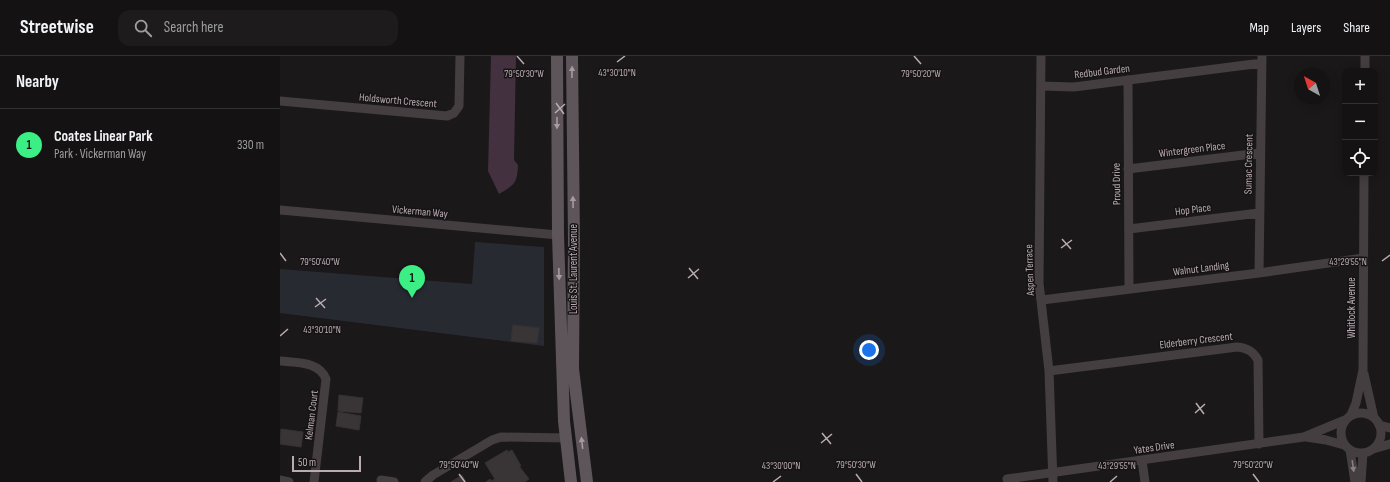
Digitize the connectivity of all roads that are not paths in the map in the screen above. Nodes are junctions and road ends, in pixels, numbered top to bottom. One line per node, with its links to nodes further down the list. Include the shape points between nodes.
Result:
1 (460, 56): 10 (street, Holdsworth Crescent, via 459,106 454,113 447,116)
2 (557, 56): 17 (main road, Louis St. Laurent Avenue, one-way to 17)
3 (572, 56): 45 (main road, Louis St. Laurent Avenue, one-way to 3, via 573,369)
4 (1040, 56): 9 (street, Aspen Terrace)
5 (1365, 56): 7 (street)
6 (1262, 60): 8 (street, Redbud Garden); 11 (street, Sumac Crescent)
7 (1365, 68)
8 (1128, 80): 9 (street, Redbud Garden, via 1074,87); 12 (street, Proud Drive)
9 (1041, 86): 21 (street, Aspen Terrace)
10 (280, 102)
11 (1260, 153): 12 (street, Wintergreen Place); 15 (street, Sumac Crescent)
12 (1128, 169): 16 (street, Proud Drive)
13 (1364, 176): 18 (street, Whitlock Avenue)
14 (280, 210): 17 (street, Vickerman Way)
15 (1259, 213): 16 (street, Hop Place); 19 (street, Sumac Crescent)
16 (1129, 229): 20 (street, Proud Drive)
17 (558, 235): 29 (main road, Louis St. Laurent Avenue, one-way to 29)
18 (1363, 258): 19 (street, Walnut Landing); 23 (street, Whitlock Avenue)
19 (1259, 273): 20 (street, Walnut Landing)
20 (1129, 288): 21 (street, Walnut Landing)
21 (1042, 300): 24 (street, Aspen Terrace)
22 (280, 361): 41 (street, Kelman Court, via 315,366 322,371 326,379)
23 (1363, 370): 25 (street, Whitlock Avenue, via 1356,403); 26 (street, Whitlock Avenue)
24 (1049, 371): 30 (street, Elderberry Crescent, via 1237,347 1246,348 1255,355 1259,366); 36 (street, Aspen Terrace)
25 (1348, 418): 26 (street, via 1363,413); 28 (street, Yates Drive); 32 (street, via 1340,432)
26 (1377, 422): 27 (street); 33 (street, via 1380,439)
27 (1390, 428)
28 (1304, 437): 30 (street, Yates Drive); 32 (street, Yates Drive, via 1326,440)
29 (566, 438): 43 (street, via 501,437 492,440); 44 (main road, Louis St. Laurent Avenue)
30 (1259, 444): 35 (street, Yates Drive)
31 (1390, 444): 33 (street)
32 (1347, 448): 34 (street); 47 (street, one-way to 47)
33 (1373, 449): 34 (street)
34 (1363, 453): 48 (street)
35 (1142, 460): 36 (street, Yates Drive); 46 (street)
36 (1052, 477): 37 (street, Yates Drive)
37 (1007, 479)
38 (280, 480): 40 (street)
39 (381, 480): 42 (street)
40 (288, 482)
41 (314, 482)
42 (394, 482)
43 (425, 482)
44 (570, 482)
45 (587, 482)
46 (1145, 482)
47 (1355, 482)
48 (1361, 482)

